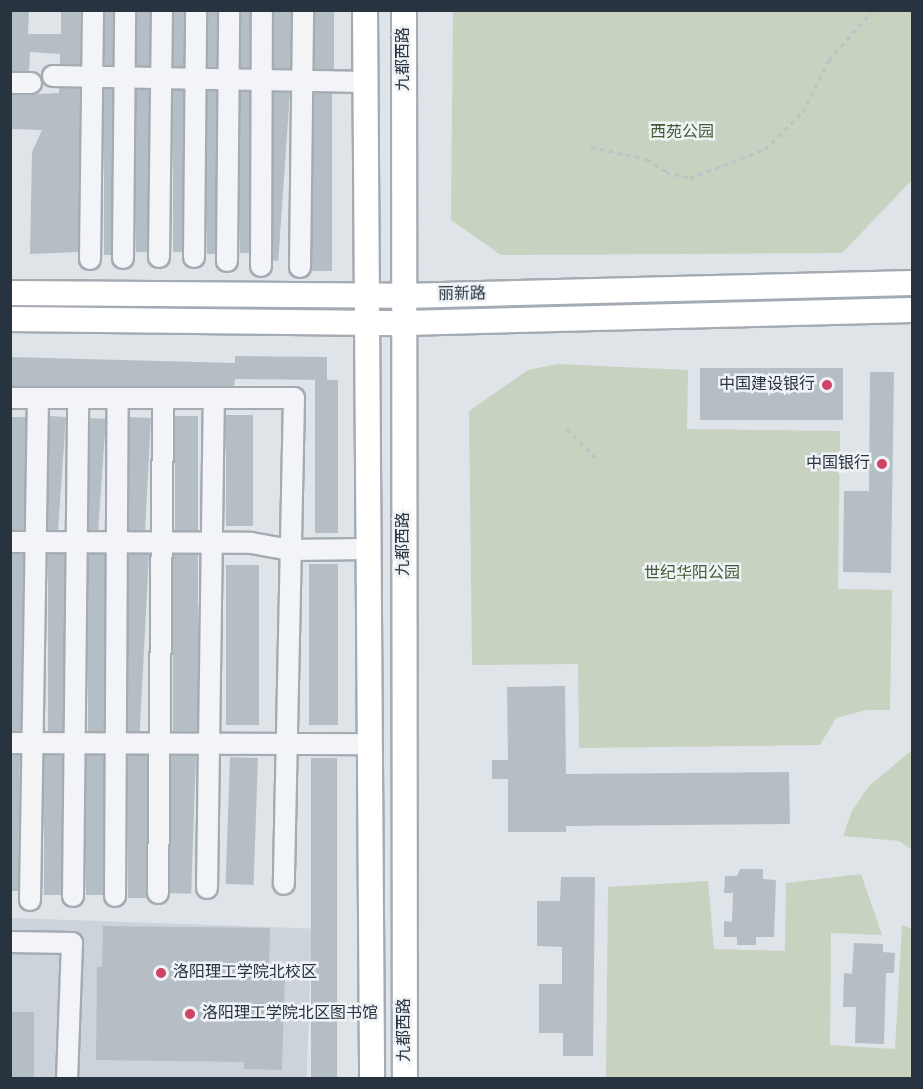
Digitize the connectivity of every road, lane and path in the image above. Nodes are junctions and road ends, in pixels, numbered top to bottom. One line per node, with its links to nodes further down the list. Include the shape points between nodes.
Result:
1 (93, 10): 12 (street)
2 (125, 10): 13 (street)
3 (162, 10): 14 (street)
4 (196, 10): 15 (street)
5 (229, 10): 16 (street)
6 (262, 10): 17 (street)
7 (303, 10): 18 (street)
8 (365, 10): 19 (main road, 九都西路)
9 (404, 10): 32 (main road, 九都西路)
10 (873, 10): 22 (path, via 829,60 803,112 765,149 690,178 666,172 647,159)
11 (53, 76): 12 (street)
12 (92, 77): 13 (street); 26 (street)
13 (124, 78): 14 (street); 25 (street)
14 (161, 78): 15 (street); 23 (street)
15 (195, 79): 16 (street); 24 (street)
16 (228, 79): 17 (street); 27 (street)
17 (262, 80): 18 (street); 28 (street)
18 (303, 81): 19 (street); 29 (street)
19 (366, 82): 33 (main road, 九都西路)
20 (10, 83): 21 (street)
21 (31, 83)
22 (591, 147)
23 (159, 256)
24 (194, 257)
25 (123, 258)
26 (90, 259)
27 (227, 261)
28 (261, 266)
29 (300, 267)
30 (912, 283): 32 (main road, 丽新路)
31 (10, 293): 33 (main road, 丽新路)
32 (403, 296): 33 (main road, 丽新路); 36 (main road, 九都西路)
33 (368, 297): 37 (main road, 九都西路)
34 (912, 310): 36 (main road, 丽新路)
35 (10, 319): 37 (main road, 丽新路)
36 (404, 322): 37 (main road, 丽新路); 71 (main road, 九都西路)
37 (368, 323): 52 (main road, 九都西路)
38 (10, 398): 39 (street)
39 (38, 398): 40 (street); 47 (street)
40 (78, 398): 41 (street); 48 (street)
41 (118, 398): 42 (street); 49 (street)
42 (163, 398): 43 (street); 50 (street)
43 (213, 398): 51 (street); 53 (street, via 294,398)
44 (567, 429): 45 (path)
45 (598, 460)
46 (10, 542): 47 (street)
47 (37, 542): 48 (street); 55 (street)
48 (74, 542): 49 (street); 56 (street)
49 (116, 543): 50 (street); 57 (street)
50 (162, 543): 51 (street); 58 (street)
51 (212, 543): 53 (street, via 252,543); 59 (street)
52 (368, 549): 53 (street); 61 (main road, 九都西路)
53 (291, 550): 60 (street)
54 (10, 742): 55 (street)
55 (32, 743): 56 (street); 67 (street)
56 (75, 743): 57 (street); 65 (street)
57 (116, 743): 58 (street); 66 (street)
58 (160, 743): 59 (street); 64 (street)
59 (209, 743): 60 (street); 63 (street)
60 (287, 744): 61 (street); 62 (street)
61 (369, 744): 70 (main road, 九都西路)
62 (284, 884)
63 (207, 888)
64 (158, 893)
65 (73, 896)
66 (116, 896)
67 (30, 900)
68 (10, 942): 69 (street, via 72,943)
69 (67, 1078)
70 (372, 1078)
71 (405, 1078)

